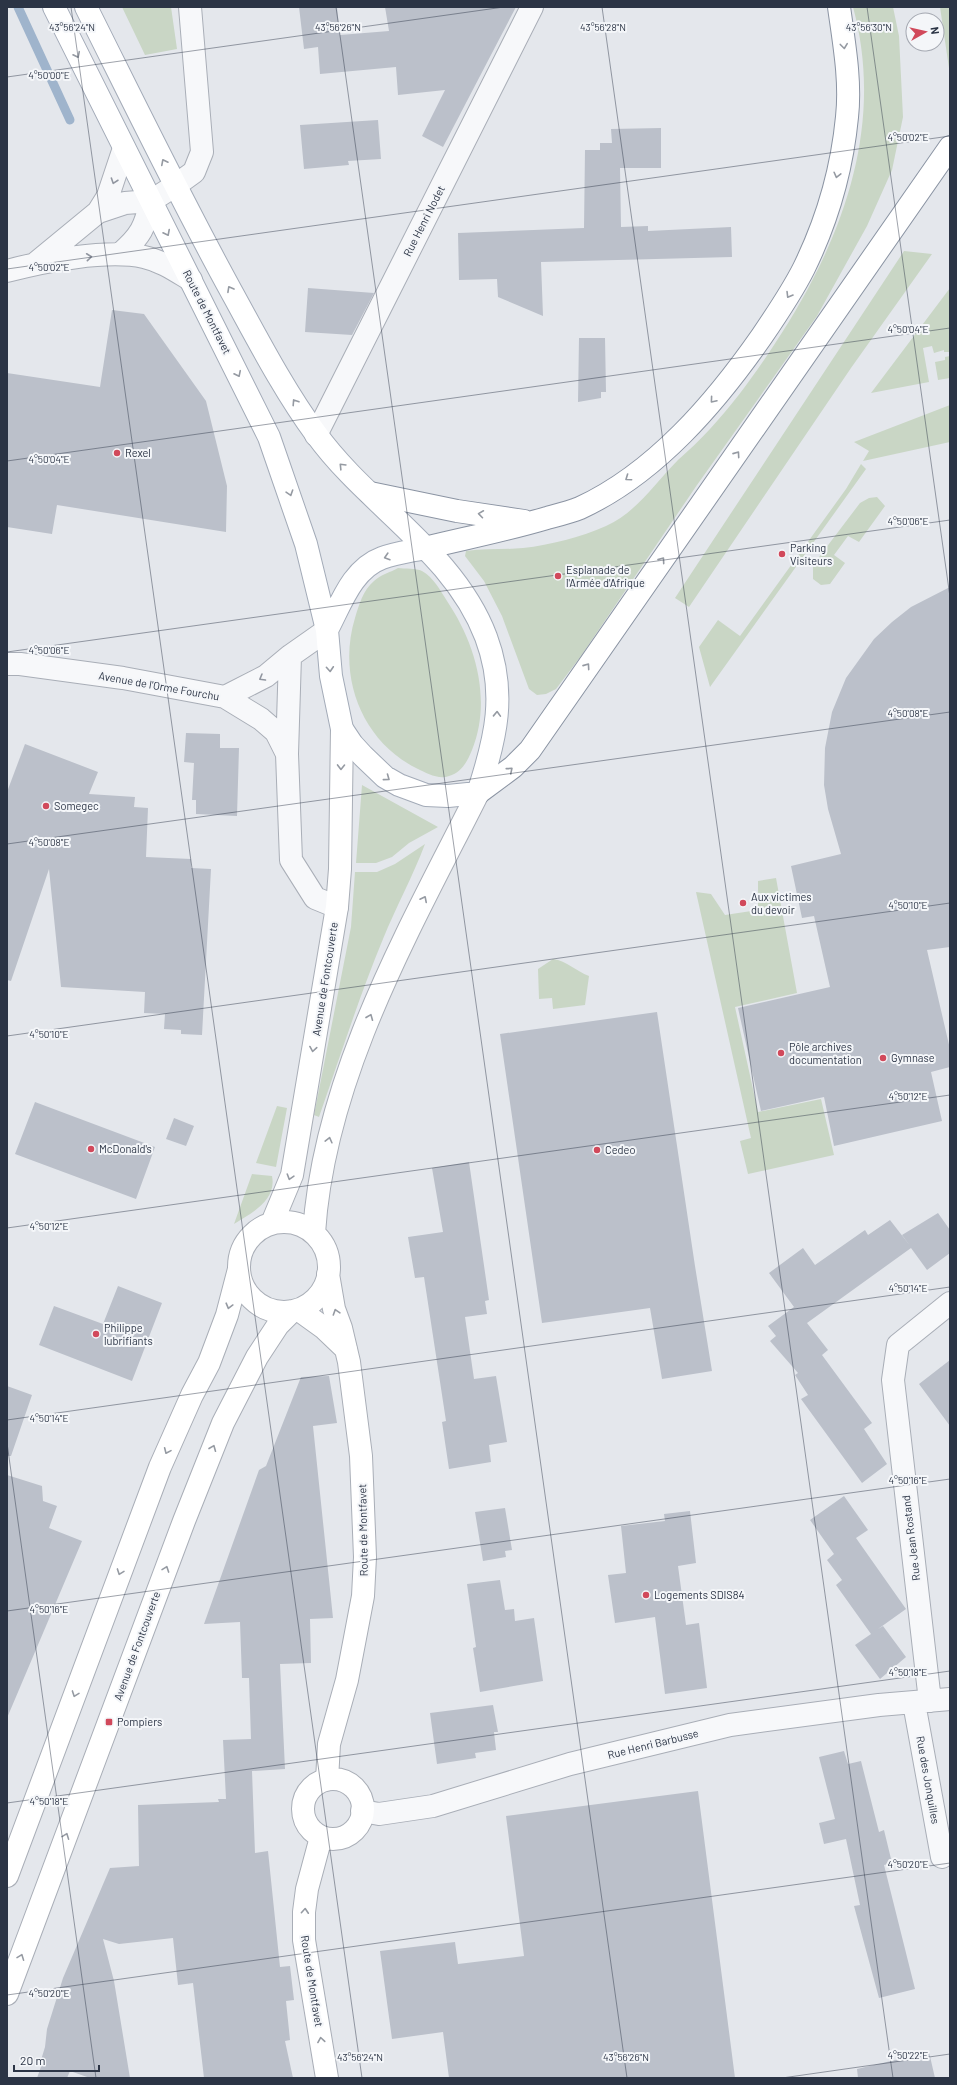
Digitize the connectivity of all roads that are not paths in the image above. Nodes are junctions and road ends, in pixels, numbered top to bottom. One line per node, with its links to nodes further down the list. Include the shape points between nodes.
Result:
1 (54, 7): 7 (main road, Route de Montfavet, one-way to 7)
2 (86, 7): 8 (main road, one-way to 2)
3 (190, 7): 8 (street, via 202,152 194,172)
4 (532, 7): 15 (street, Rue Henri Nodet)
5 (839, 7): 17 (main road, one-way to 17, via 848,80 847,117 840,162 832,198 820,233 789,297 712,402 660,455 580,508)
6 (950, 147): 25 (main road, one-way to 6, via 514,767 530,750)
7 (124, 148): 9 (main road, Route de Montfavet); 10 (street, one-way to 10, via 108,196)
8 (176, 185): 9 (street); 15 (main road, one-way to 8, via 258,340)
9 (151, 200): 10 (street); 11 (street, via 146,224 136,240); 14 (main road, Route de Montfavet, one-way to 14)
10 (98, 212): 12 (street)
11 (120, 254): 12 (street, one-way to 11); 14 (street, via 145,257 165,264)
12 (36, 263): 13 (street)
13 (7, 271)
14 (191, 280): 19 (main road, Route de Montfavet, one-way to 19, via 269,437 306,544)
15 (316, 435): 16 (main road, one-way to 15, via 340,464)
16 (370, 493): 17 (main road, one-way to 16, via 457,511); 18 (main road)
17 (534, 522): 18 (main road)
18 (425, 548): 19 (main road, one-way to 19, via 381,558 366,567 353,580); 25 (main road, one-way to 18, via 497,722 495,666 485,635 468,601 451,576)
19 (327, 630): 20 (street); 23 (main road, Route de Montfavet, one-way to 23, via 330,676)
20 (290, 656): 22 (street, one-way to 22, via 266,676); 24 (street)
21 (7, 664): 22 (street, Avenue de l'Orme Fourchu, via 123,678)
22 (224, 697): 24 (street, Avenue de l'Orme Fourchu, via 261,719 276,732)
23 (342, 728): 25 (main road, one-way to 25, via 363,756 385,777 399,786 426,795); 26 (main road, Avenue de Fontcouverte, one-way to 26)
24 (287, 754): 26 (street, via 291,860 315,898)
25 (478, 793): 28 (main road, one-way to 25, via 319,1180 338,1107 360,1042 397,951)
26 (337, 907): 27 (main road, Avenue de Fontcouverte, one-way to 27, via 292,1175)
27 (272, 1224): 28 (main road, via 287,1222 302,1225); 29 (main road, via 261,1228 245,1245)
28 (314, 1234): 30 (main road, via 324,1245 328,1259)
29 (239, 1269): 32 (main road, via 242,1284 250,1297 262,1306 276,1311); 39 (main road, one-way to 39, via 227,1315 209,1363 157,1474)
30 (328, 1274): 32 (main road, via 319,1296); 33 (main road, Route de Montfavet, one-way to 30, via 334,1309)
31 (950, 1303): 34 (street, Rue Jean Rostand, via 898,1345 892,1380)
32 (295, 1310): 33 (main road, Route de Montfavet, via 337,1339); 40 (main road, Avenue de Fontcouverte, one-way to 32, via 223,1423 269,1338)
33 (346, 1350): 35 (main road, Route de Montfavet, via 350,1362 361,1456 366,1557 363,1596 347,1680 329,1744)
34 (931, 1701): 36 (street, Rue Henri Barbusse, via 879,1705 730,1725 570,1764 433,1806 379,1814); 38 (street, Rue des Jonquilles)
35 (326, 1780): 36 (main road, via 336,1779 352,1786 362,1802); 37 (main road, via 310,1789 303,1807 307,1825)
36 (362, 1811): 37 (main road, via 361,1820 349,1835 331,1840)
37 (321, 1837): 41 (main road, Route de Montfavet, one-way to 37, via 304,1940 307,1890)
38 (942, 1857)
39 (7, 1876)
40 (7, 1994)
41 (327, 2078)

